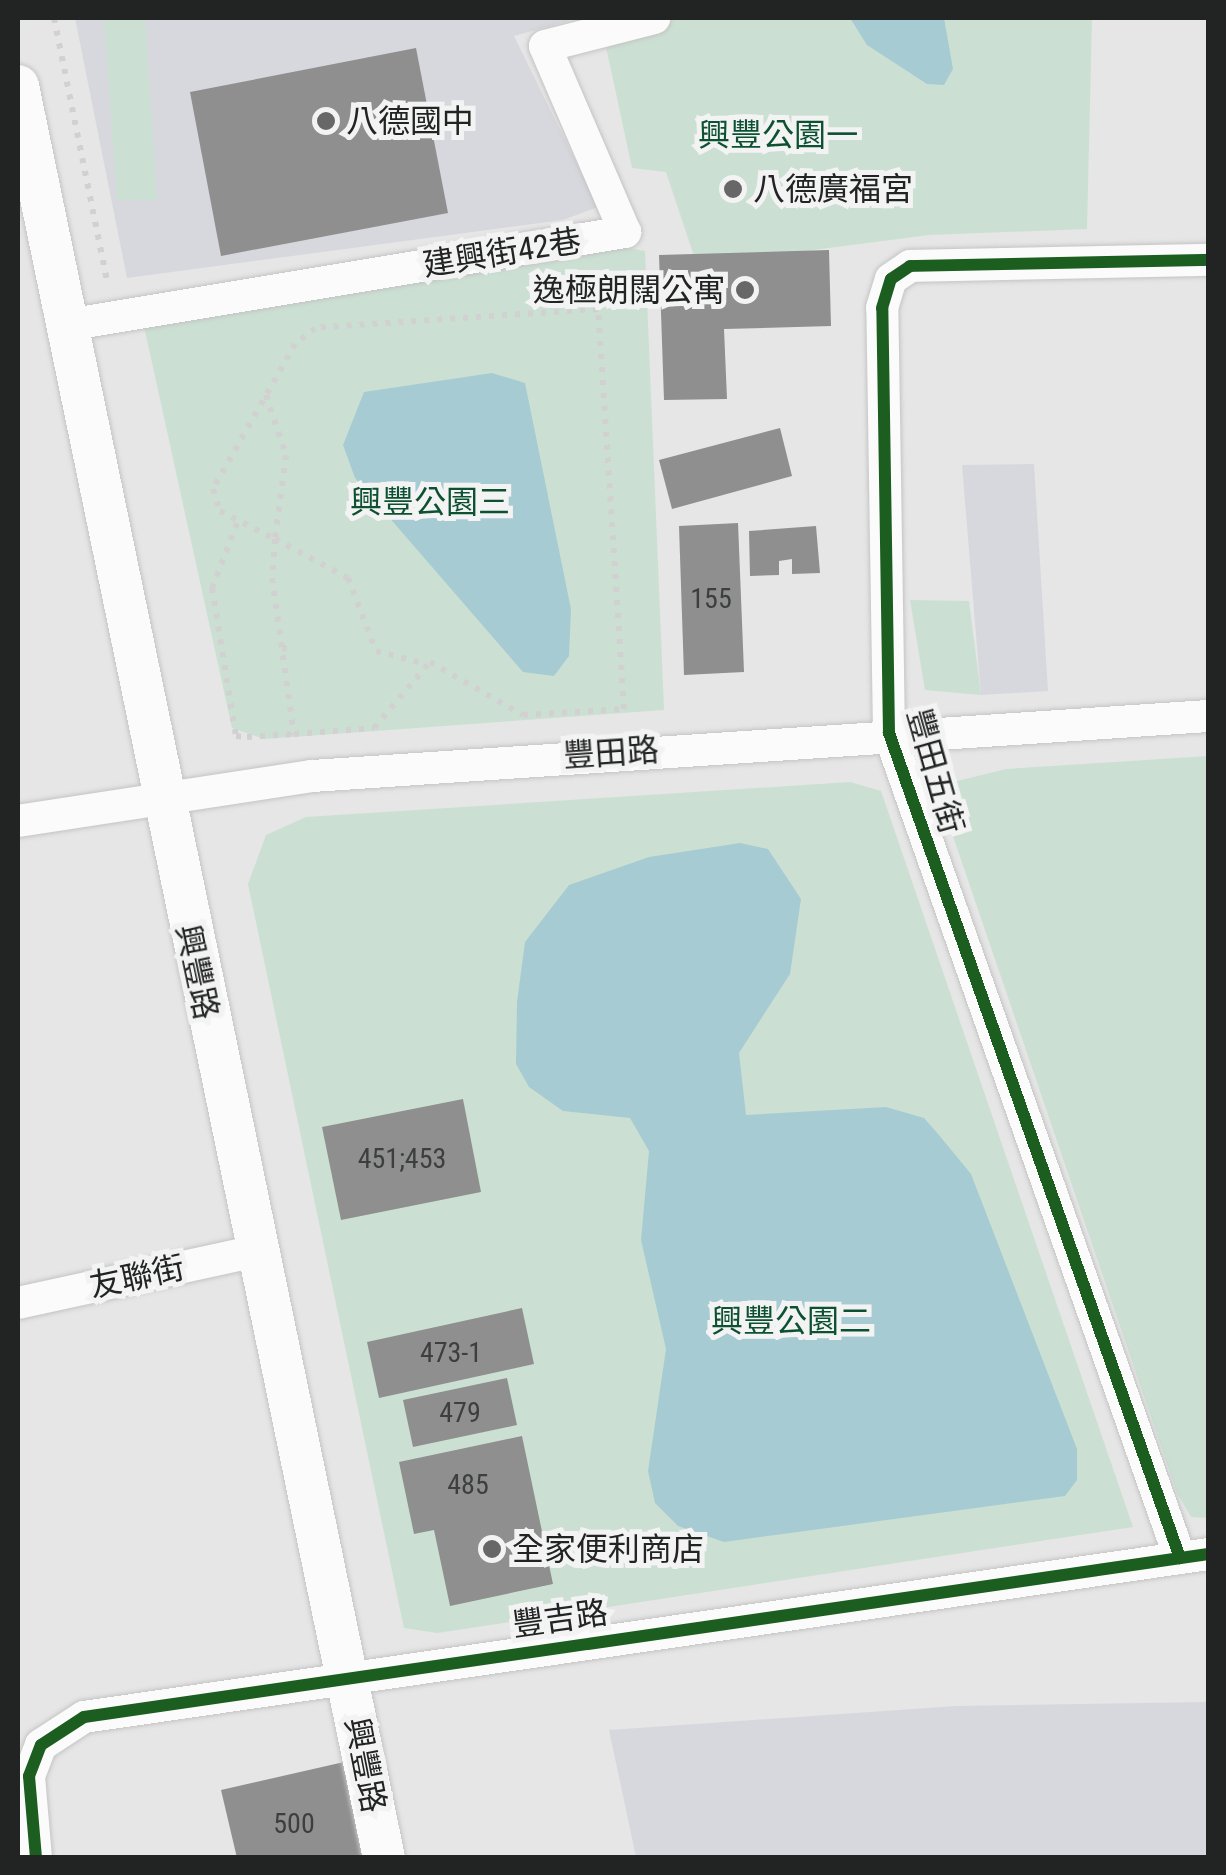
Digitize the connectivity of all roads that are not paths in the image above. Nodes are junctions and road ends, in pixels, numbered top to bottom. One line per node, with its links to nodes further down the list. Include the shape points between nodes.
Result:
1 (654, 18): 4 (street, 建興街42巷, via 546,46 626,232)
2 (18, 86): 4 (main road, 興豐路)
3 (1208, 260): 6 (street, 豐田五街, via 928,264 892,279 882,308)
4 (67, 325): 7 (main road, 興豐路)
5 (1208, 716): 6 (street, 豐田路)
6 (889, 734): 7 (street, 豐田路, via 312,776); 11 (street, 豐田五街)
7 (161, 799): 8 (street, 豐田路); 9 (main road, 興豐路)
8 (18, 821)
9 (256, 1252): 10 (street, 友聯街); 12 (main road, 興豐路)
10 (18, 1303)
11 (1194, 1556): 12 (street, 豐吉路)
12 (348, 1677): 13 (street, 豐吉路, via 84,1717 41,1745 29,1776); 14 (main road, 興豐路)
13 (36, 1858)
14 (384, 1858)

